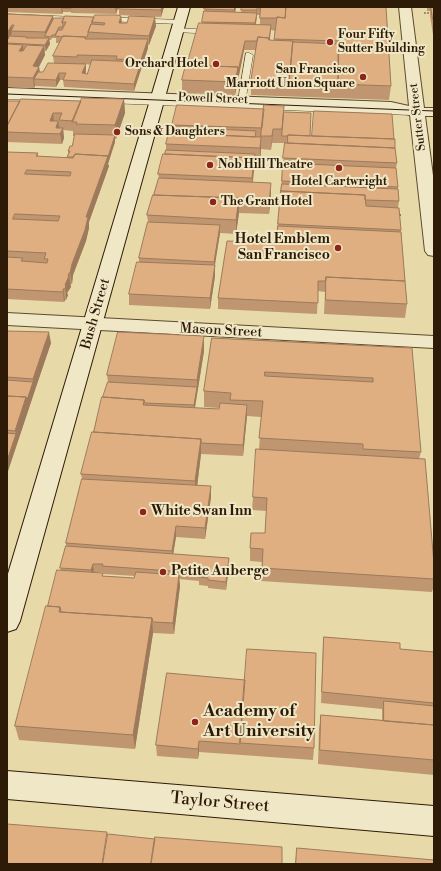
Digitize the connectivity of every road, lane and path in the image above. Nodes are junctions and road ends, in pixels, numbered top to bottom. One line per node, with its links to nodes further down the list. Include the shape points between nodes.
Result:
1 (184, 7): 8 (street, Bush Street)
2 (405, 7): 16 (street, Sutter Street)
3 (424, 13): 4 (path)
4 (434, 13)
5 (7, 16): 6 (lane)
6 (80, 19)
7 (94, 19): 8 (lane)
8 (178, 26): 9 (lane); 15 (street, Bush Street)
9 (220, 32)
10 (249, 55): 14 (lane)
11 (7, 92): 15 (street, Powell Street)
12 (7, 96): 15 (lane)
13 (7, 101): 15 (street, Powell Street)
14 (242, 101): 15 (street, Powell Street); 16 (street, Powell Street, via 391,106)
15 (157, 102): 16 (street, Powell Street, via 392,116); 22 (street, Bush Street)
16 (418, 112): 17 (street, Powell Street); 20 (street, Sutter Street)
17 (434, 112)
18 (391, 215): 19 (path)
19 (402, 215)
20 (434, 251)
21 (7, 319): 22 (street, Mason Street)
22 (93, 324): 23 (street, Mason Street); 24 (street, Bush Street)
23 (434, 342)
24 (7, 621)
25 (7, 785): 26 (street, Taylor Street)
26 (434, 821)

